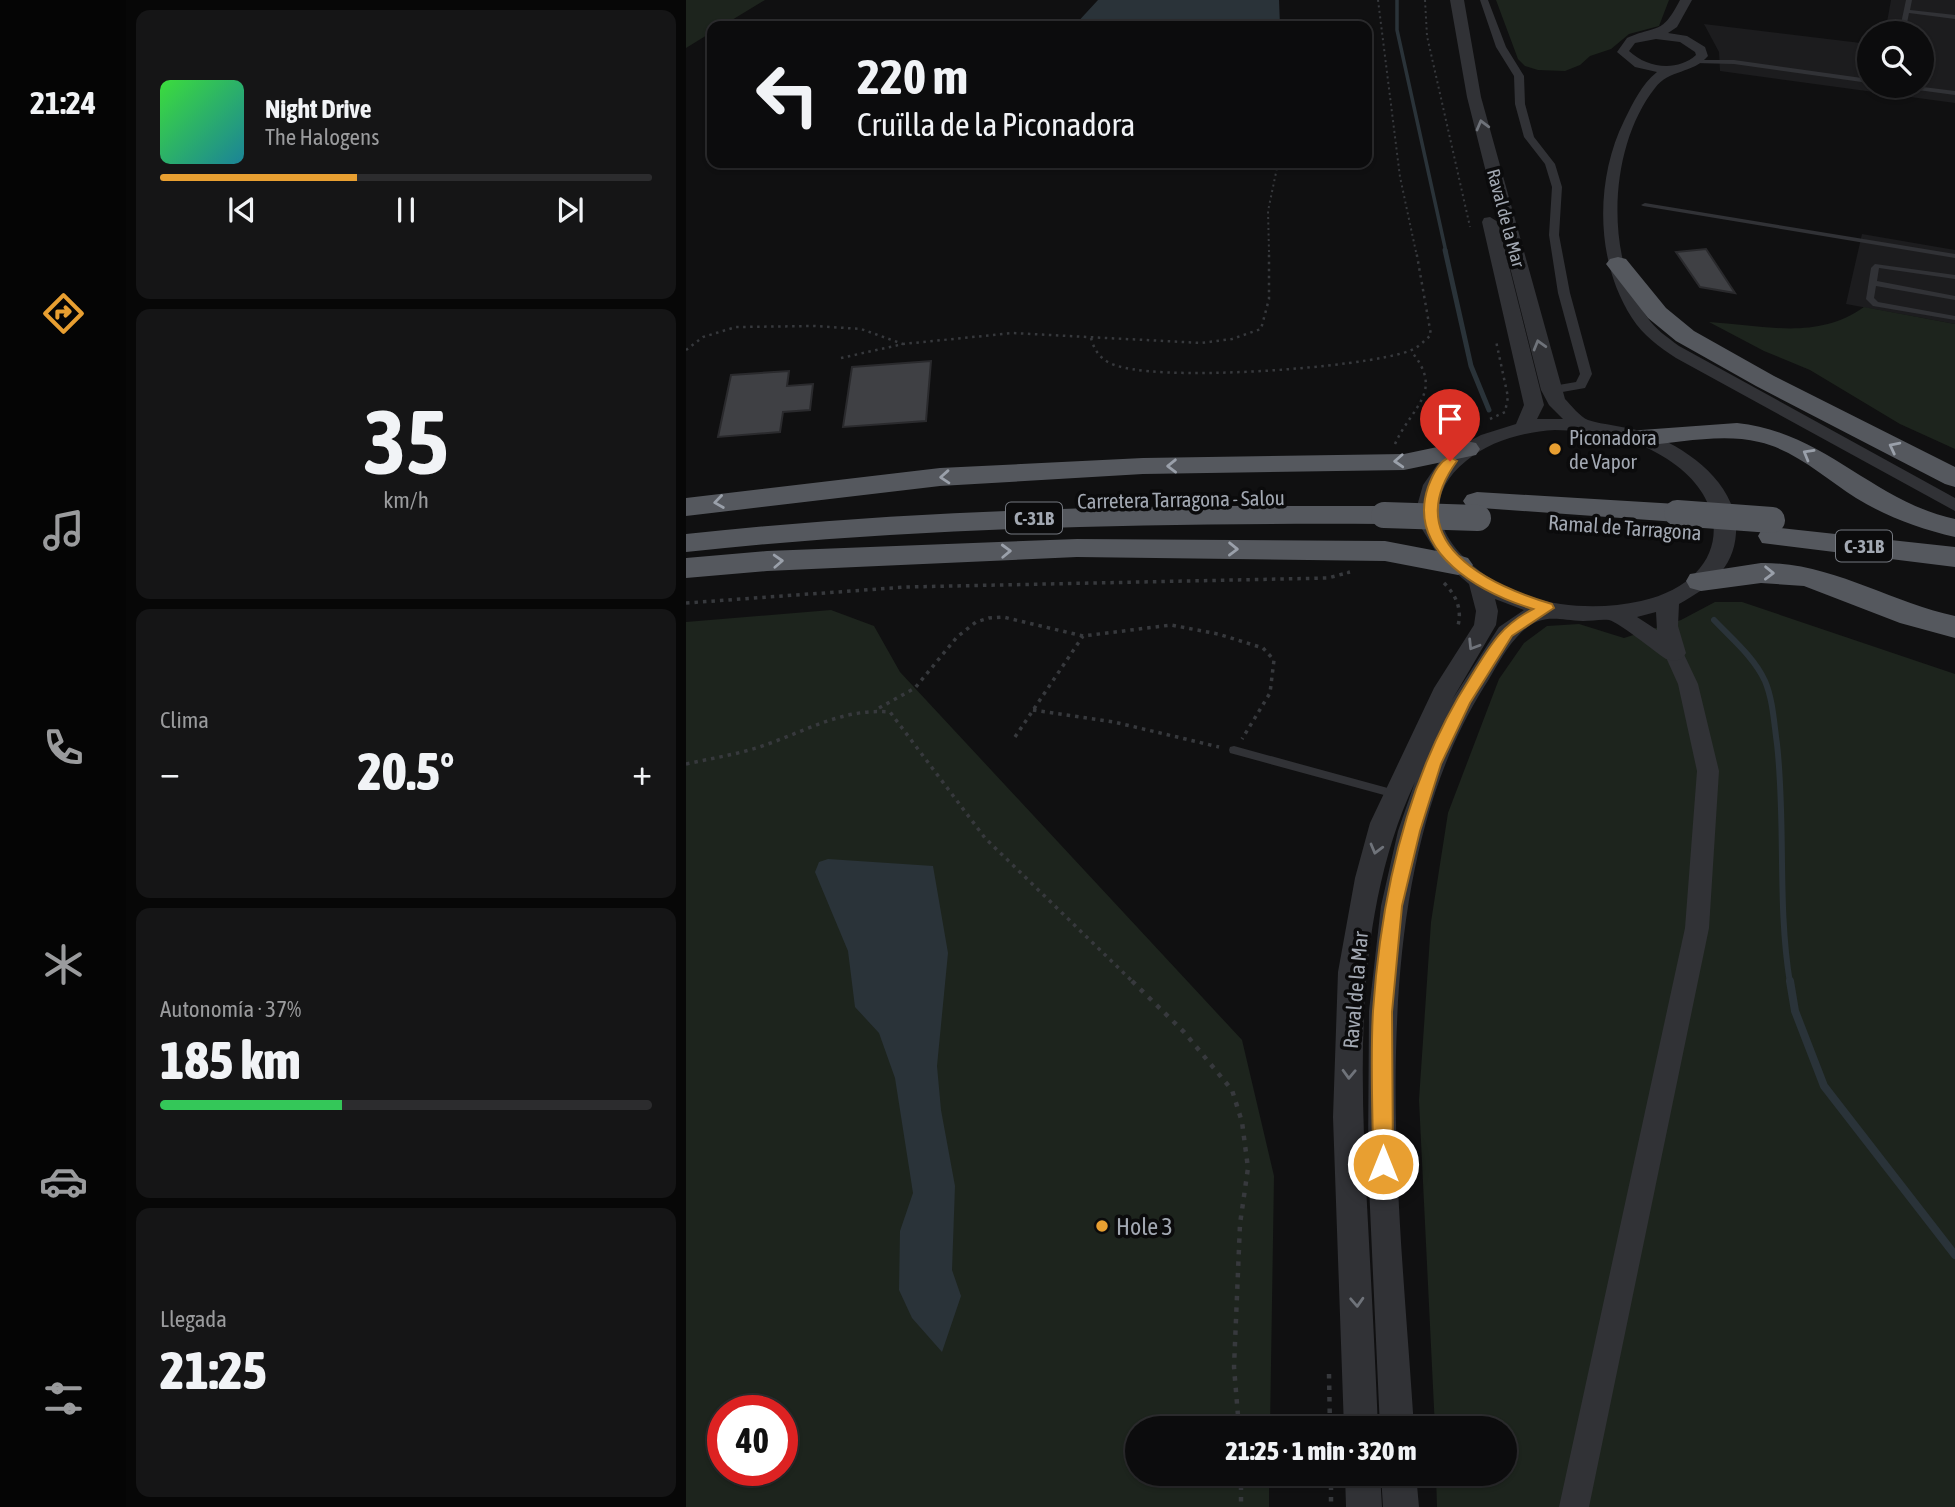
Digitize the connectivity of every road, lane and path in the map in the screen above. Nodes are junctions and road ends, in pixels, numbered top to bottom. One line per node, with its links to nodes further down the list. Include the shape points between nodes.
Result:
1 (1378, 0): 35 (path, via 1401,177 1431,335)
2 (1425, 0): 24 (path, via 1427,36)
3 (1457, 0): 37 (street, Raval de la Mar, one-way to 3, via 1474,97)
4 (1484, 0): 37 (street, via 1500,47 1519,76 1520,104 1529,136 1550,164 1557,187 1554,235 1563,293 1586,374 1581,385)
5 (1686, 0): 9 (street)
6 (1909, 0): 7 (lane)
7 (1908, 11): 8 (lane); 10 (lane)
8 (1955, 17)
9 (1678, 18): 11 (street); 12 (street)
10 (1905, 21)
11 (1656, 35): 12 (street); 16 (street, via 1626,43 1623,52)
12 (1683, 39): 14 (street)
13 (1447, 43): 40 (street, Raval de la Mar, via 1534,405)
14 (1699, 56): 15 (lane); 15 (lane); 17 (street)
15 (1734, 62): 18 (lane)
16 (1639, 64): 17 (street); 19 (street)
17 (1670, 69): 19 (street)
18 (1857, 79)
19 (1647, 86): 26 (street, via 1615,163 1611,216)
20 (1934, 90): 21 (lane)
21 (1955, 93)
22 (1277, 168): 32 (path, via 1268,209 1272,276 1261,329 1225,342)
23 (1645, 205): 25 (lane)
24 (1472, 232)
25 (1955, 256)
26 (1618, 264): 44 (highway, one-way to 26, via 1685,336 1651,306); 45 (street, via 1640,318 1672,348)
27 (1955, 277): 28 (lane, via 1883,265 1875,268)
28 (1872, 283): 29 (lane); 30 (lane, via 1870,299 1876,304)
29 (1955, 298)
30 (1955, 318)
31 (1494, 333): 38 (path, via 1508,397 1505,412)
32 (1091, 338): 33 (path, via 1013,333); 35 (path, via 1095,352 1111,365 1132,371 1248,371 1331,365)
33 (903, 344): 34 (path, via 861,329 736,327 703,337); 36 (path)
34 (686, 350)
35 (1411, 351): 42 (path, via 1426,365 1429,380 1425,398 1400,429)
36 (841, 358)
37 (1551, 390): 39 (street, Raval de la Mar)
38 (1483, 422)
39 (1580, 425): 40 (street); 41 (street)
40 (1524, 427): 43 (street, via 1493,435)
41 (1641, 438): 51 (highway, one-way to 41, via 1880,500 1805,451 1770,437 1735,431); 58 (street, via 1695,469 1721,502 1727,521 1725,548)
42 (1394, 446)
43 (1466, 449): 47 (highway, one-way to 47, via 1404,462 1143,466 940,477); 57 (street, via 1438,477 1430,502 1433,529)
44 (1955, 478)
45 (1955, 505)
46 (1384, 506): 48 (highway, Carretera Tarragona - Salou / C-31B, bridge); 49 (highway, Carretera Tarragona - Salou / C-31B, via 1147,497 942,505); 53 (highway, Carretera Tarragona - Salou / C-31B, via 936,522)
47 (686, 507)
48 (1477, 509): 50 (highway, Ramal de Tarragona / C-31B)
49 (686, 527)
50 (1772, 528): 52 (highway, C-31B); 54 (highway, C-31B)
51 (1955, 528)
52 (1955, 540)
53 (686, 543)
54 (1955, 557)
55 (686, 568): 57 (highway, one-way to 57, via 1077,548 1385,551)
56 (1359, 570): 61 (path, via 1328,578 906,587)
57 (1459, 576): 62 (street); 65 (path, via 1451,589 1459,608 1460,623); 74 (street, Raval de la Mar, one-way to 74, via 1486,611 1485,625 1446,688)
58 (1701, 581): 59 (highway, one-way to 59, via 1750,572 1782,573); 60 (street)
59 (1828, 584): 64 (highway, via 1910,617); 67 (highway)
60 (1668, 600): 63 (street); 68 (street, via 1667,626)
61 (686, 603)
62 (1546, 608): 63 (street); 79 (street, Raval de la Mar, via 1507,633 1463,702 1433,764 1394,906 1382,1012 1383,1164)
63 (1614, 612): 68 (street)
64 (1955, 627)
65 (1454, 633)
66 (1083, 636): 69 (path, via 990,617 954,639 925,679 903,697); 70 (path); 72 (path, via 1171,625 1263,648 1274,660 1274,681 1268,701)
67 (1955, 647)
68 (1674, 653): 88 (street, via 1688,684 1708,771 1697,928)
69 (876, 709): 73 (path, via 828,718 771,743); 76 (path, via 890,712 985,838 1184,1032 1231,1090 1242,1122 1248,1168 1240,1224 1234,1367)
70 (1033, 710): 71 (path); 72 (path, via 1114,722)
71 (1015, 737)
72 (1234, 750): 74 (lane)
73 (686, 764)
74 (1395, 794): 78 (street, Raval de la Mar, one-way to 78, via 1382,823 1368,878 1352,972 1348,1116)
75 (1329, 1369): 77 (path)
76 (1238, 1416)
77 (1330, 1416)
78 (1360, 1416)
79 (1396, 1416)
80 (1241, 1486): 84 (path)
81 (1331, 1486): 85 (path)
82 (1363, 1486): 86 (street)
83 (1400, 1486): 87 (street)
84 (1241, 1507)
85 (1331, 1507)
86 (1364, 1507)
87 (1401, 1507)
88 (1574, 1507)

